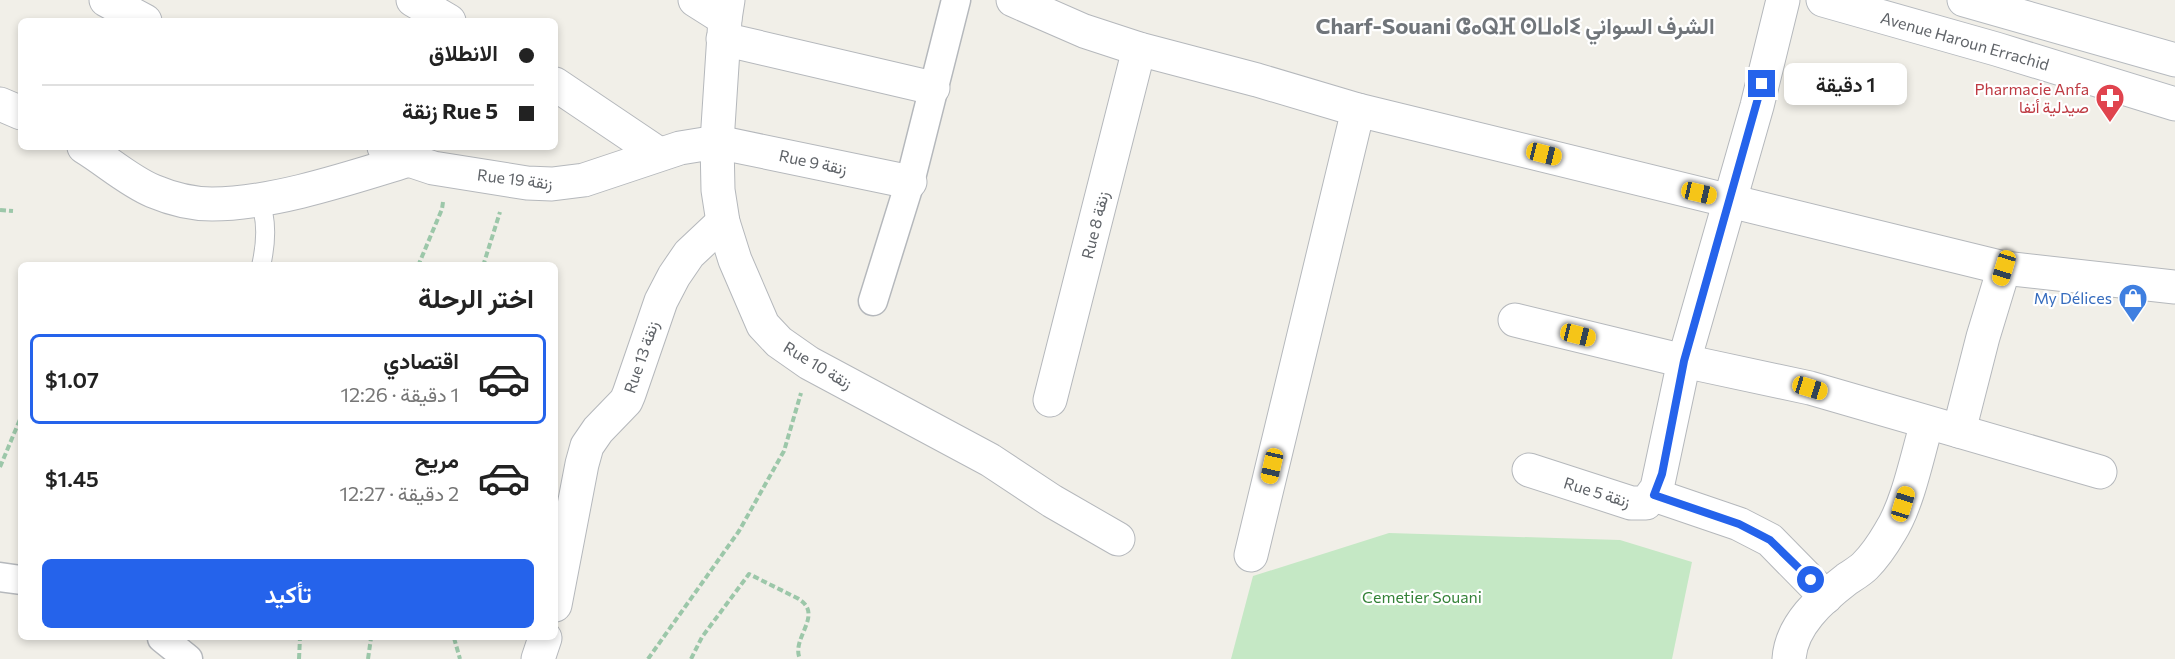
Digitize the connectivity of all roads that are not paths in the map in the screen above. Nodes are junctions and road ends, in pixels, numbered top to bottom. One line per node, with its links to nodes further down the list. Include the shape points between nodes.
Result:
1 (106, 0): 9 (street)
2 (413, 0): 10 (street)
3 (695, 0): 11 (street)
4 (956, 0): 15 (street)
5 (1013, 0): 12 (street, via 1084,31)
6 (1783, 0): 26 (street, Rue 5 زنقة)
7 (1823, 0): 17 (street, Avenue Haroun Errachid)
8 (1964, 0): 13 (street)
9 (139, 18)
10 (444, 18)
11 (725, 19): 15 (street); 20 (street, Rue 10 زنقة)
12 (1139, 49): 18 (street); 34 (street, Rue 8 زنقة)
13 (2175, 60)
14 (558, 86): 23 (street)
15 (933, 88): 24 (street)
16 (0, 104): 19 (street)
17 (2175, 104)
18 (1358, 110): 26 (street); 41 (street)
19 (18, 112)
20 (717, 142): 23 (street, Rue 19 زنقة); 24 (street, Rue 9 زنقة); 27 (street, Rue 10 زنقة)
21 (88, 150): 25 (street, via 139,184 182,201 212,204)
22 (396, 154): 23 (street, Rue 19 زنقة, via 448,171 552,184 584,180); 25 (street, via 357,176)
23 (659, 154)
24 (910, 182): 31 (street)
25 (259, 200): 28 (lane, via 265,222)
26 (1729, 200): 29 (street); 33 (street, Rue 5 زنقة)
27 (723, 222): 40 (street, Rue 10 زنقة, via 763,325 779,342 809,363 990,460); 44 (street, Rue 13 زنقة, via 689,254 674,276 661,301 629,394 587,446)
28 (262, 262)
29 (2004, 268): 30 (street); 36 (street)
30 (2175, 287)
31 (873, 301)
32 (1515, 320): 33 (street)
33 (1684, 361): 35 (street, via 1810,388); 39 (street, Rue 5 زنقة, via 1662,474)
34 (1050, 400)
35 (1927, 423): 36 (street); 45 (street, via 1892,530 1864,567)
36 (1959, 431): 38 (street)
37 (1529, 470): 39 (street, Rue 5 زنقة, via 1631,503 1646,503)
38 (2100, 472)
39 (1654, 495): 45 (street, via 1739,524 1770,540)
40 (1118, 539)
41 (1251, 555)
42 (0, 576): 43 (street)
43 (18, 579)
44 (558, 589)
45 (1826, 597): 50 (street, via 1792,638)
46 (164, 640): 48 (street)
47 (544, 640): 49 (street)
48 (188, 659)
49 (538, 659)
50 (1789, 659)

